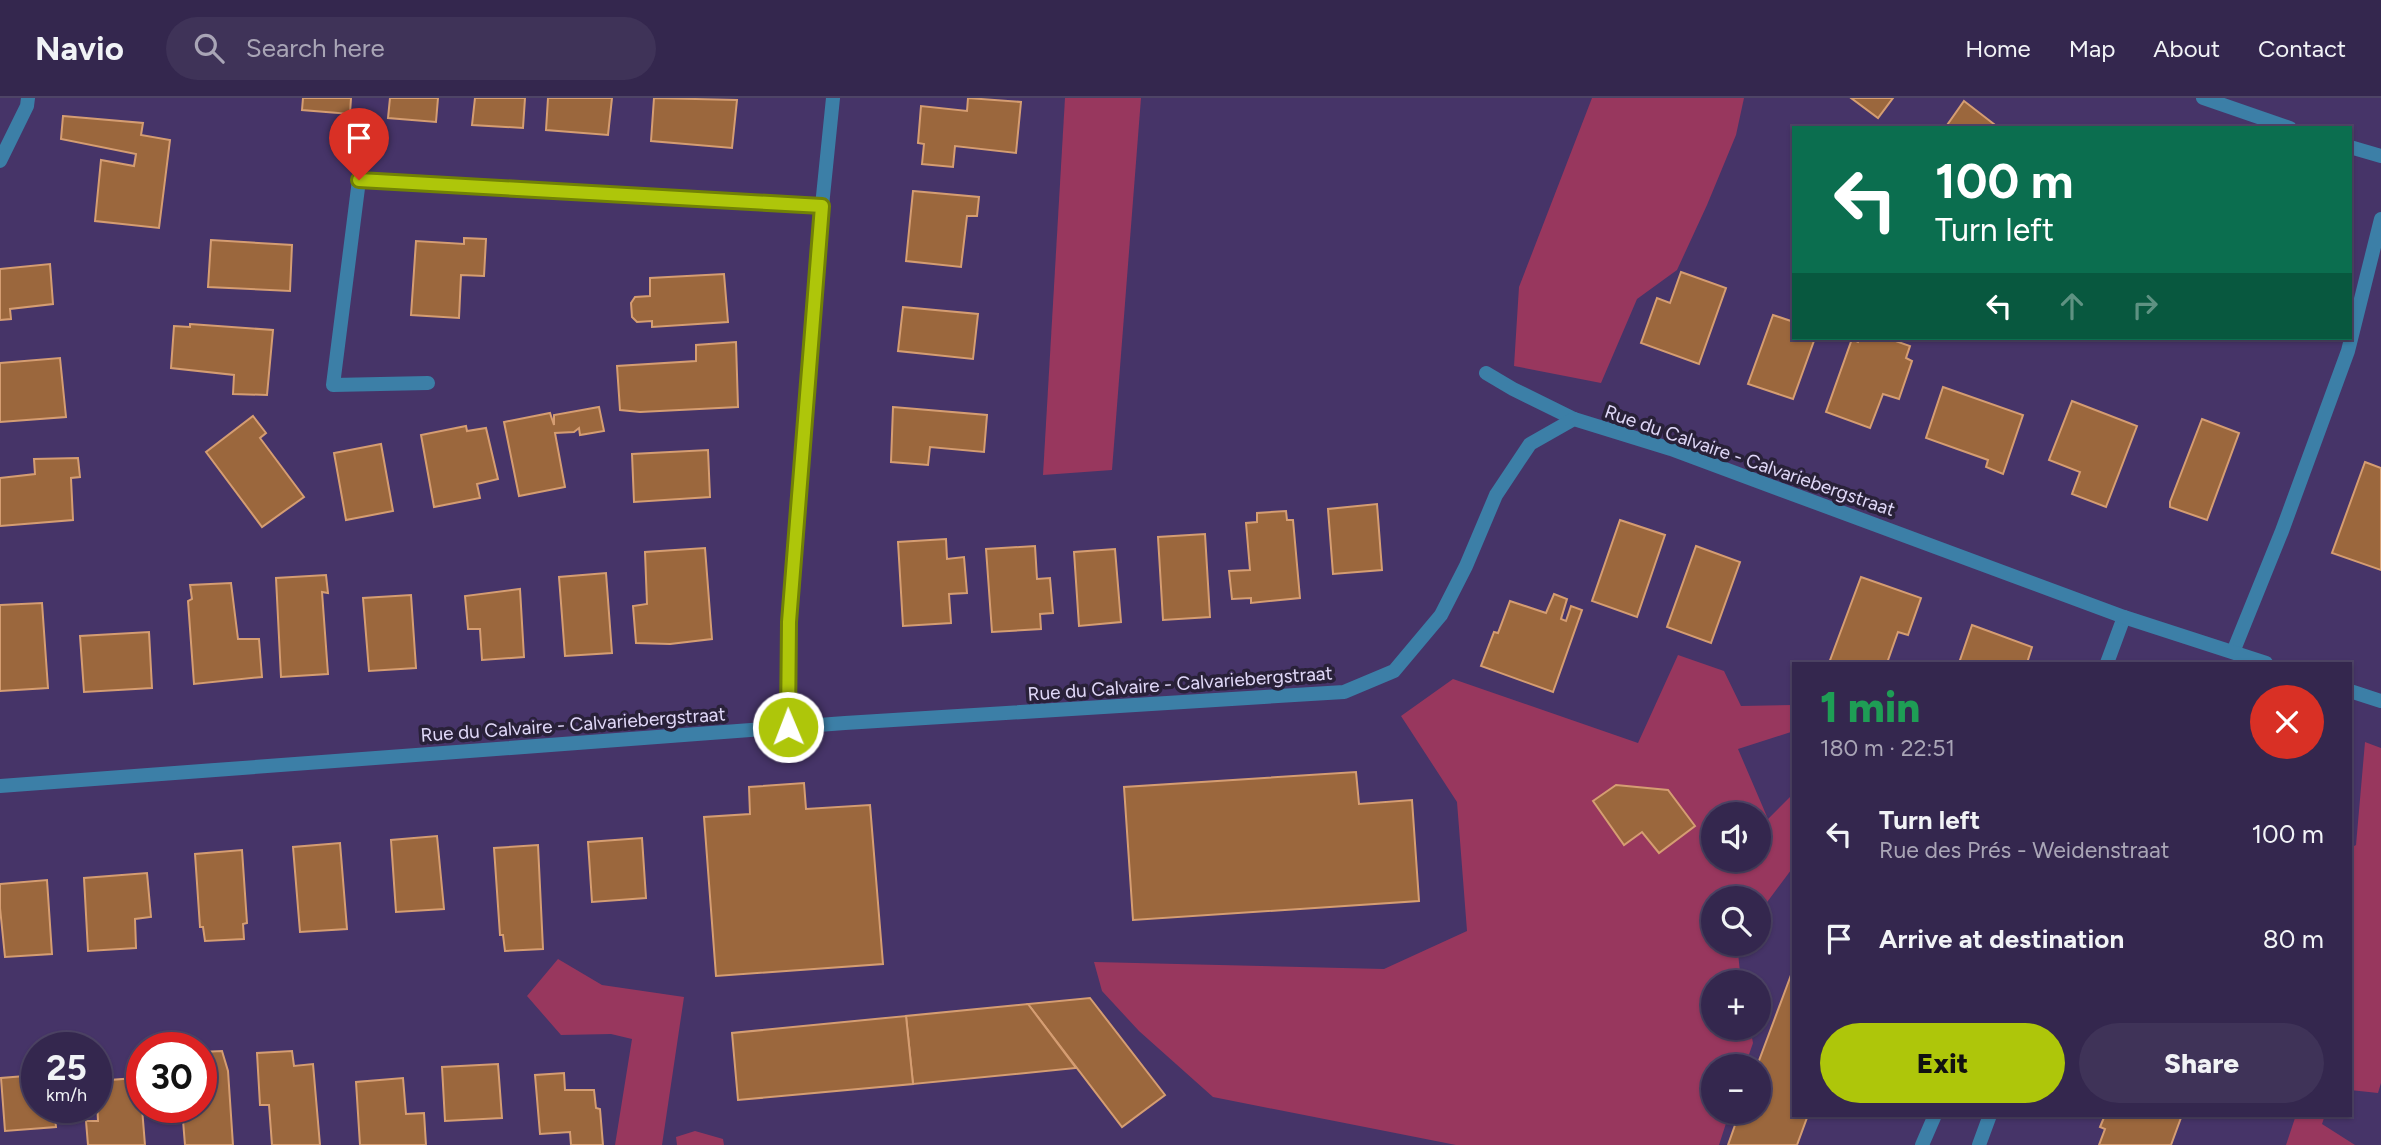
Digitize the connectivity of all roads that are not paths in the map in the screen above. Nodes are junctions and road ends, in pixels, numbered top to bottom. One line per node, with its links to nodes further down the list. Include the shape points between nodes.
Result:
1 (28, 98): 7 (street)
2 (833, 98): 8 (street)
3 (2203, 98): 4 (street)
4 (2284, 126)
5 (2352, 148): 6 (street)
6 (2381, 156)
7 (0, 161)
8 (822, 206): 13 (street, via 359,180 333,385); 21 (street, via 789,622)
9 (2381, 219): 10 (street)
10 (2352, 335)
11 (2351, 340): 16 (street)
12 (1486, 373): 14 (street)
13 (428, 383)
14 (1574, 419): 15 (street, Rue du Calvaire - Calvariebergstraat, via 1671,449); 21 (street, Rue du Calvaire - Calvariebergstraat, via 1530,444 1496,495 1441,615 1394,670 1344,692)
15 (2124, 617): 16 (street, Rue du Calvaire - Calvariebergstraat); 17 (street)
16 (2233, 652): 18 (street, Rue du Calvaire - Calvariebergstraat)
17 (2106, 662)
18 (2263, 662)
19 (2352, 692): 20 (street)
20 (2381, 701)
21 (788, 727): 22 (street, Rue du Calvaire - Calvariebergstraat)
22 (0, 786)
23 (1934, 1117): 25 (street)
24 (1989, 1117): 26 (street)
25 (1922, 1145)
26 (1979, 1145)

